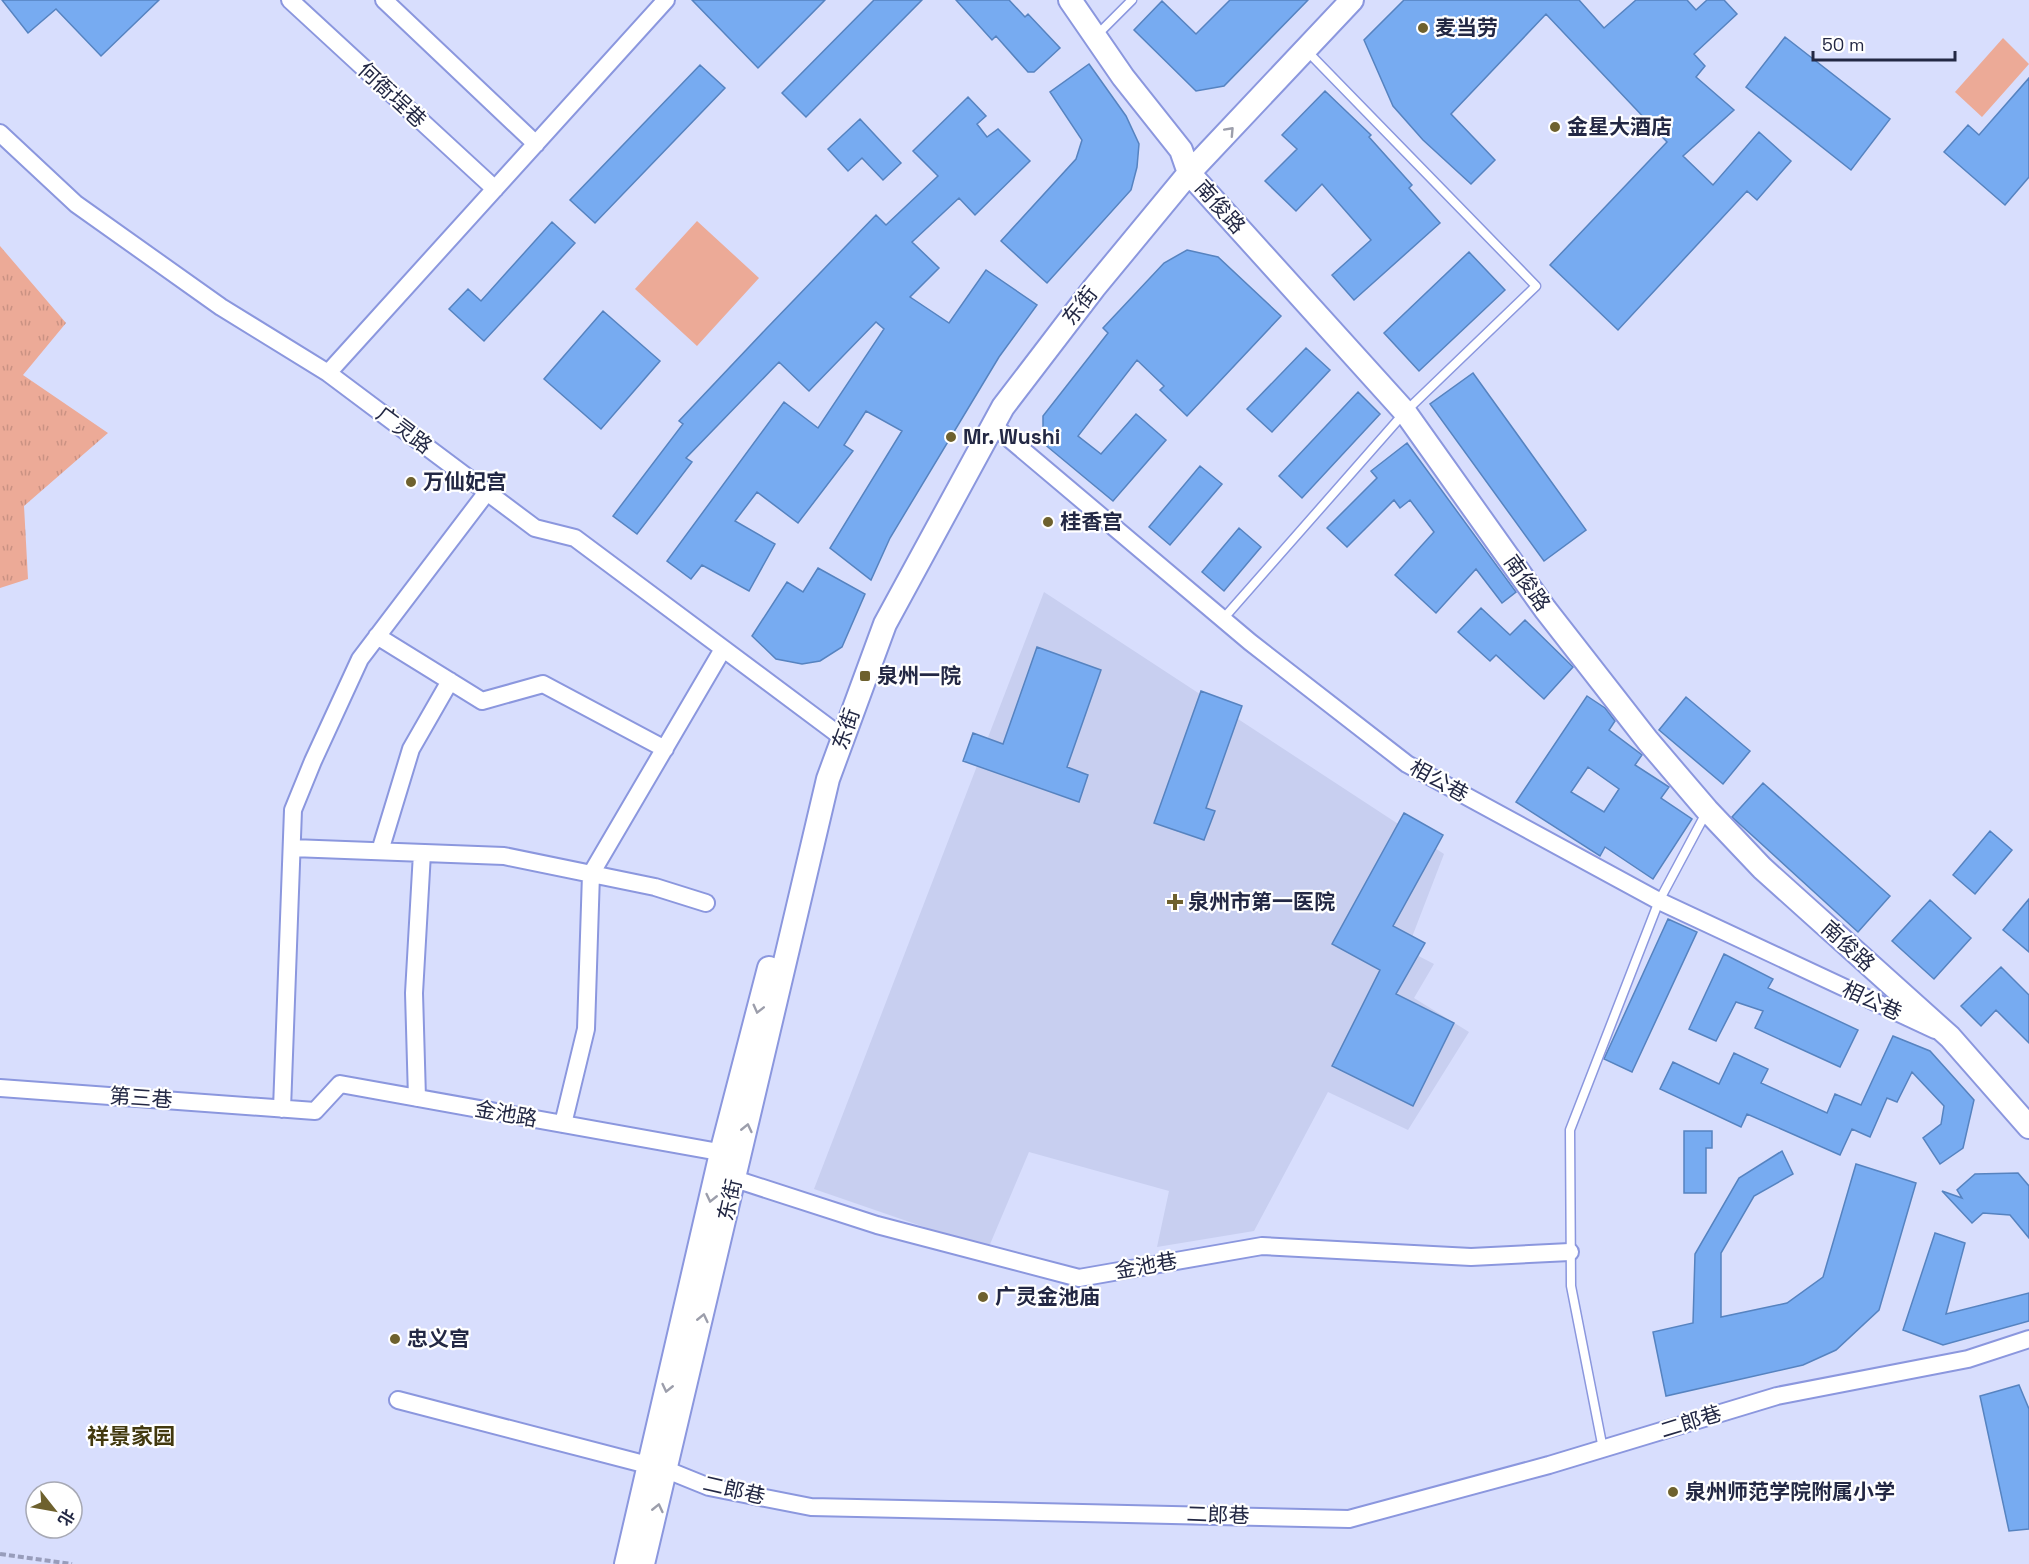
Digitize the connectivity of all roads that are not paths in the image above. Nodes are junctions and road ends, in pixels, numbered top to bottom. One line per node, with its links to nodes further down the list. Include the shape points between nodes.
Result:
1 (290, 0): 12 (street, 何衙埕巷)
2 (384, 0): 10 (street)
3 (666, 0): 10 (street)
4 (1070, 0): 7 (main road, 南俊路)
5 (1132, 0): 7 (lane)
6 (1352, 0): 8 (main road, 东街)
7 (1095, 36): 11 (main road, 南俊路, via 1181,150)
8 (1306, 49): 11 (main road, 东街, one-way to 8); 14 (lane, via 1536,286)
9 (0, 132): 13 (street, 广灵路, via 76,204 221,307)
10 (536, 144): 12 (street)
11 (1188, 169): 14 (main road, 南俊路); 15 (main road, 东街, via 1002,407); 21 (main road, 东街, via 1058,313 952,467 863,648)
12 (495, 189): 13 (street)
13 (328, 373): 16 (street, 广灵路)
14 (1405, 412): 17 (lane); 23 (main road, 南俊路, via 1545,609)
15 (993, 425): 17 (street, 相公巷); 21 (main road, 东街, via 885,624)
16 (487, 492): 18 (street); 19 (street, 广灵路, via 535,528 575,538)
17 (1223, 619): 28 (street, 相公巷, via 1407,764)
18 (377, 636): 20 (street); 24 (street, via 360,659 312,761 293,810)
19 (723, 649): 21 (street, 广灵路); 22 (street)
20 (450, 681): 22 (street, via 482,701 543,684); 25 (street, via 411,749)
21 (836, 734): 36 (main road, 东街, via 828,779)
22 (664, 749): 27 (street)
23 (1707, 810): 28 (lane); 30 (main road, 南俊路, via 1778,882)
24 (292, 848): 25 (street); 33 (street)
25 (380, 852): 26 (street)
26 (422, 853): 27 (street, via 504,856); 32 (street, via 414,993)
27 (591, 874): 29 (street, via 655,887); 34 (street, via 586,1029)
28 (1659, 901): 30 (street, 相公巷); 38 (lane, via 1570,1130)
29 (706, 903)
30 (1950, 1037): 35 (main road, 南俊路)
31 (0, 1088): 33 (street, 第三巷)
32 (417, 1098): 33 (street, 金池路, via 340,1084 315,1111); 34 (street, 金池路)
33 (282, 1108)
34 (563, 1124): 36 (street, 金池路)
35 (2029, 1126)
36 (731, 1154): 37 (main road, 东街); 42 (main road, 东街, one-way to 42)
37 (735, 1179): 38 (street, 金池巷, via 878,1225 1079,1278 1262,1246 1471,1257); 42 (main road, 东街, one-way to 37)
38 (1570, 1252): 41 (lane, via 1570,1286)
39 (2029, 1339): 41 (street, 二郎巷, via 1968,1359 1777,1396)
40 (398, 1400): 42 (street, 二郎巷)
41 (1603, 1449): 42 (street, 二郎巷, via 1348,1519 811,1507 709,1486)
42 (658, 1468): 43 (main road, 东街); 44 (main road, 东街, one-way to 42)
43 (626, 1564)
44 (643, 1564)

